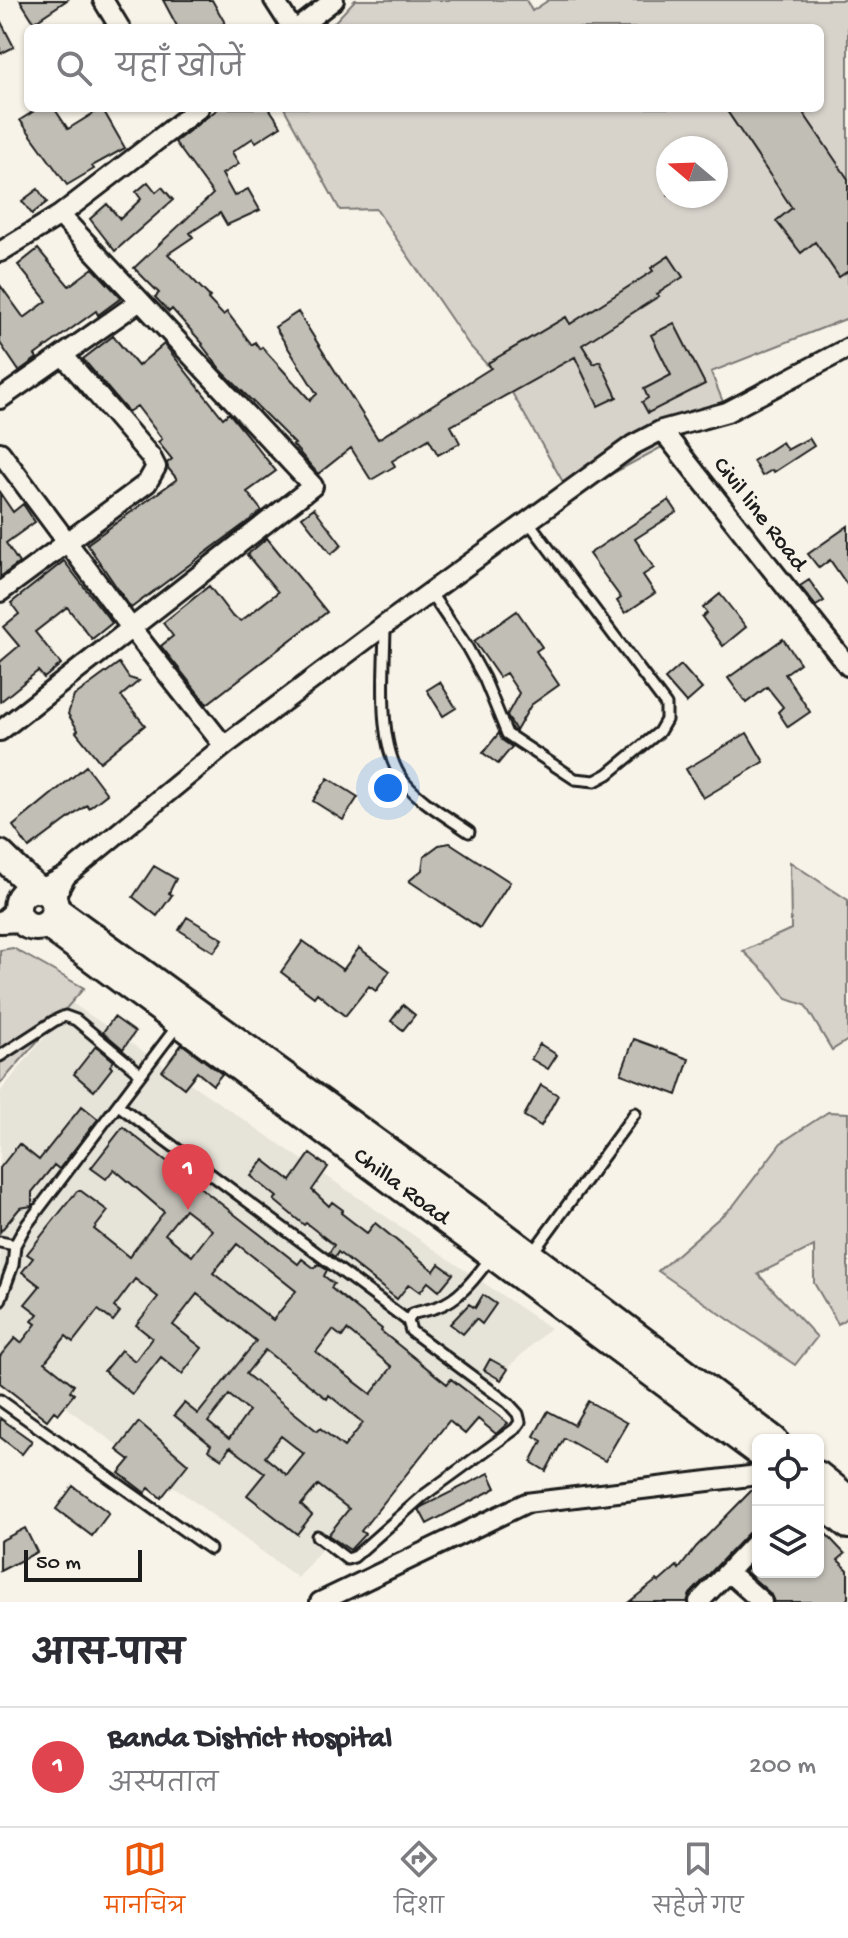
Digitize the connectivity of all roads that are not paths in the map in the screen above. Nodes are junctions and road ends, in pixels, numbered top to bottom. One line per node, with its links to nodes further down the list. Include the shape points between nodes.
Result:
1 (103, 0): 4 (street)
2 (274, 0): 5 (street)
3 (334, 0): 6 (street)
4 (118, 24)
5 (292, 24)
6 (301, 24)
7 (170, 112): 9 (street)
8 (194, 112): 9 (street)
9 (178, 124): 10 (street)
10 (60, 215): 11 (street); 12 (street)
11 (0, 252)
12 (140, 301): 14 (street); 23 (street, via 313,486)
13 (848, 348): 16 (street, via 727,412)
14 (63, 355): 15 (street); 19 (street, via 156,467 147,483)
15 (0, 399)
16 (662, 430): 18 (street); 24 (street, Civil line Road)
17 (0, 452): 19 (street)
18 (528, 521): 21 (street); 21 (lane, via 666,705 659,732 608,774 595,781 575,779 507,734 484,678)
19 (67, 542): 20 (street); 23 (street)
20 (0, 592)
21 (430, 592): 22 (street)
22 (385, 625): 26 (street); 27 (lane, via 386,722 395,768 417,795)
23 (132, 629): 25 (street); 26 (street)
24 (848, 666)
25 (0, 731)
26 (224, 746): 30 (street)
27 (469, 832)
28 (0, 854): 30 (main road)
29 (0, 880): 30 (main road)
30 (29, 908): 31 (main road)
31 (184, 1016): 33 (lane); 36 (main road)
32 (0, 1056): 33 (lane, via 65,1016)
33 (141, 1074): 34 (lane)
34 (118, 1105): 38 (lane); 42 (lane)
35 (635, 1113): 40 (lane)
36 (355, 1141): 39 (main road, Chilla Road); 40 (main road)
37 (0, 1242): 38 (lane)
38 (15, 1245): 41 (lane)
39 (493, 1255): 40 (main road, Chilla Road); 42 (lane, via 454,1297 412,1314)
40 (523, 1264): 44 (main road); 45 (main road, Chilla Road)
41 (0, 1301)
42 (408, 1321): 50 (lane, via 411,1331 508,1403 520,1422 414,1503 354,1557 341,1556)
43 (0, 1400): 52 (lane)
44 (765, 1434)
45 (752, 1447)
46 (752, 1476): 54 (street, via 526,1503)
47 (824, 1483): 49 (main road)
48 (824, 1504): 49 (main road)
49 (847, 1516)
50 (317, 1536)
51 (752, 1546): 53 (street)
52 (210, 1549)
53 (728, 1572): 55 (street); 56 (street)
54 (320, 1602)
55 (699, 1602)
56 (762, 1602)

